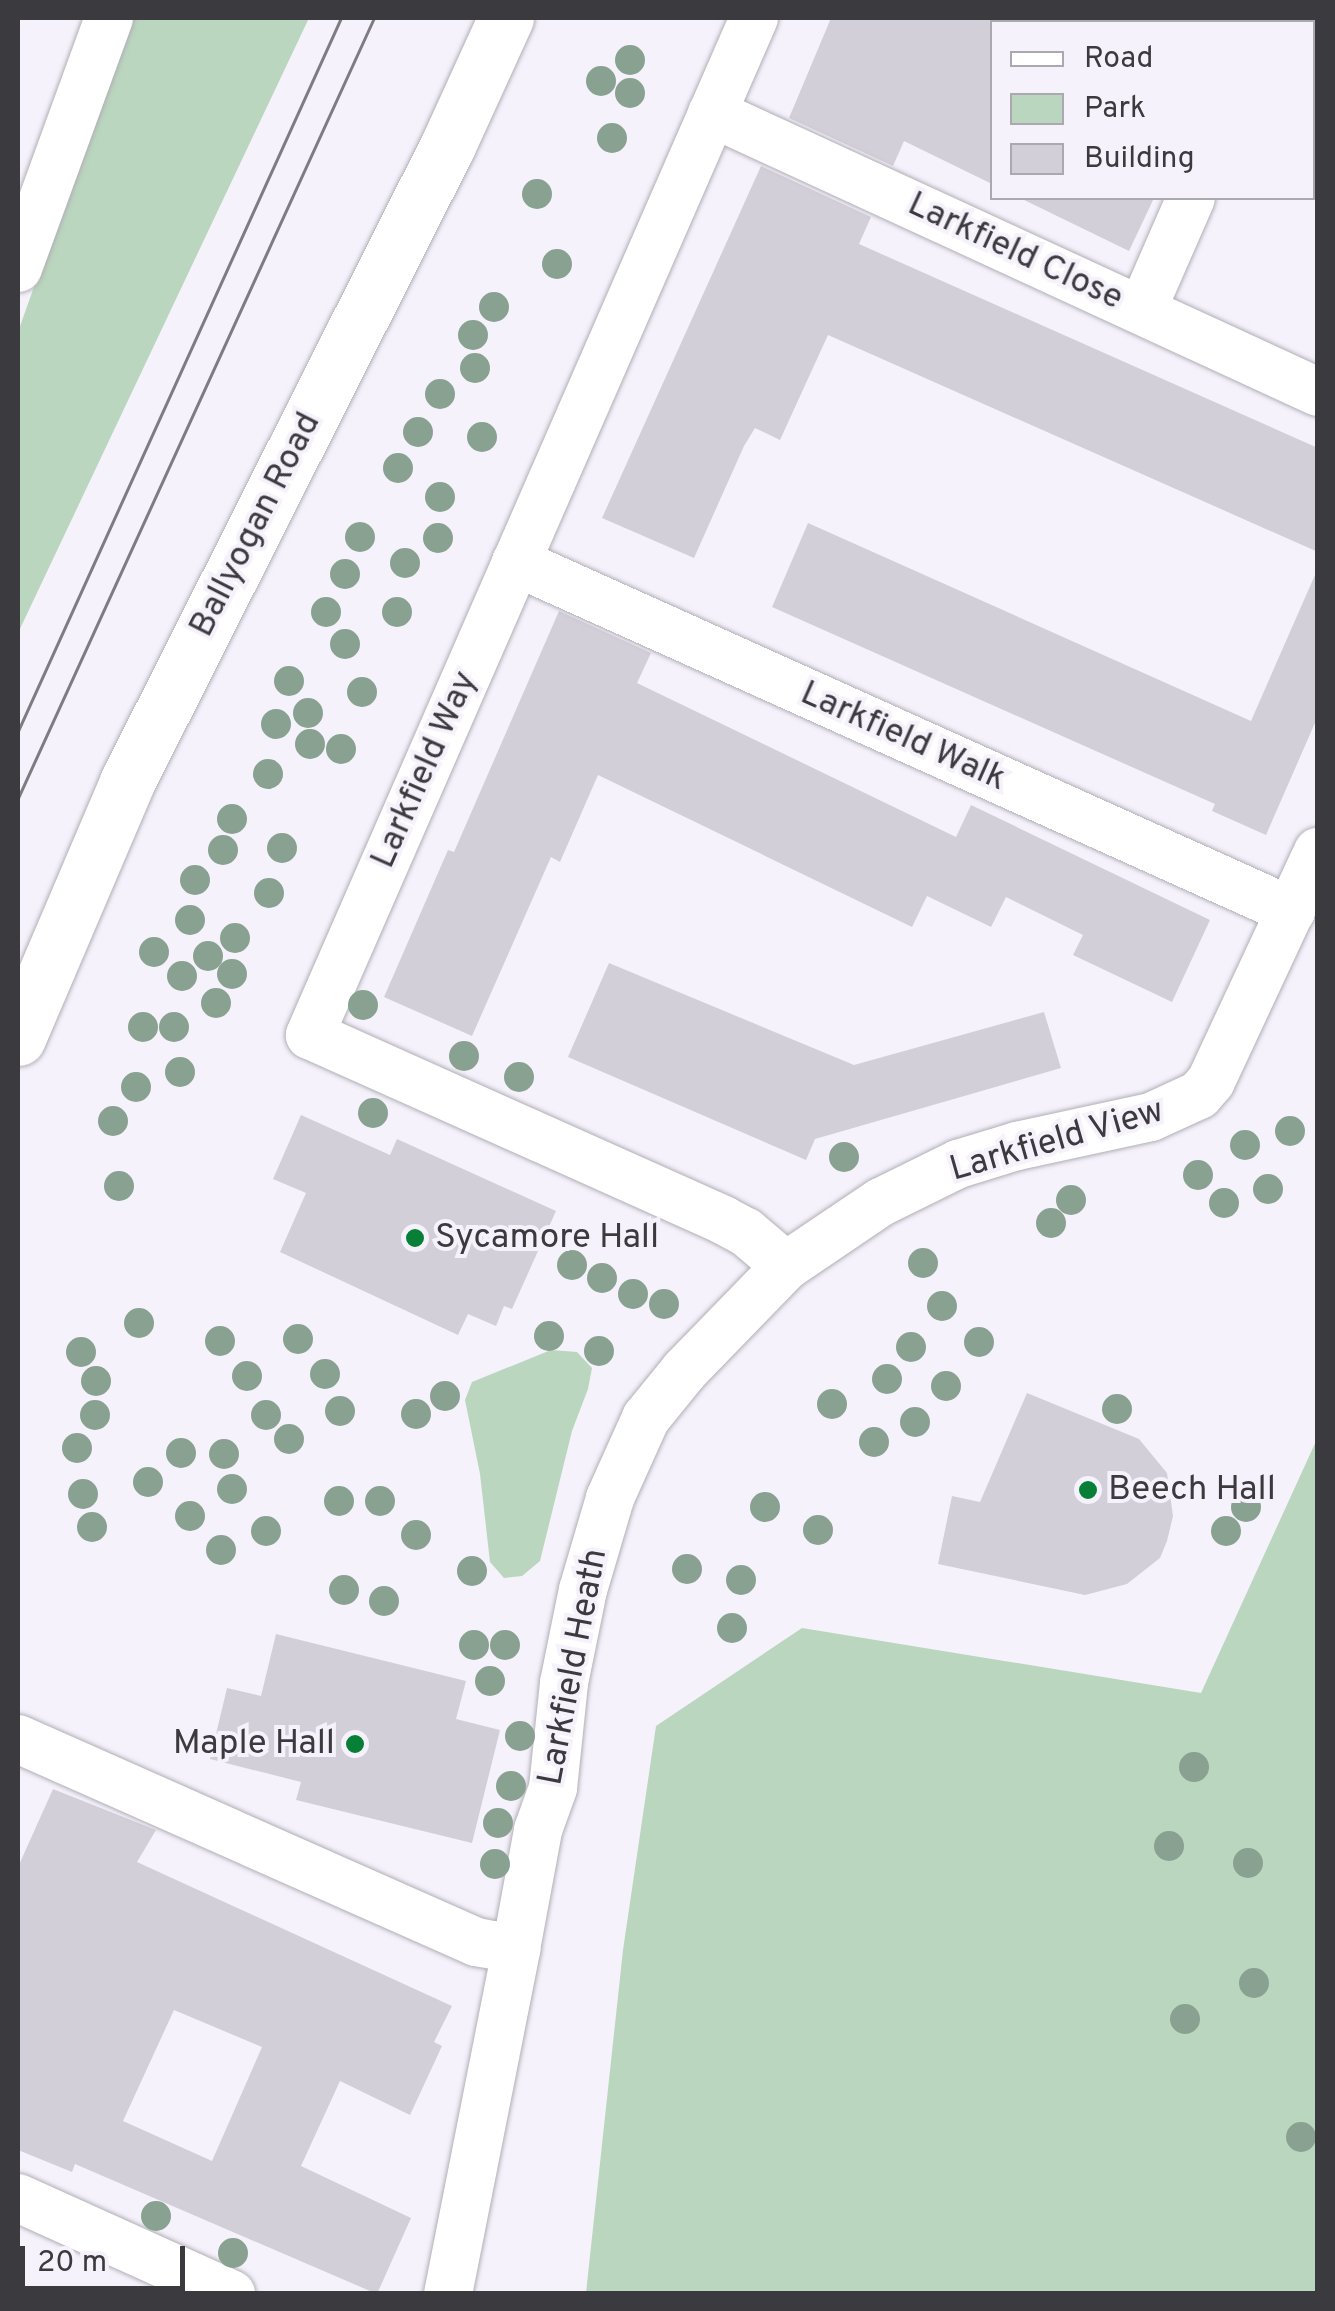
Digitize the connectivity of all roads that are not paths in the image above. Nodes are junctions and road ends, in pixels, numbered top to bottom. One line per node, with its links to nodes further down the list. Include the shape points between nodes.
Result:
1 (109, 18): 6 (street)
2 (506, 18): 12 (street, Ballyogan Road, via 127,782)
3 (754, 18): 4 (street, Larkfield Way)
4 (712, 114): 7 (street, Larkfield Close); 9 (street, Larkfield Way)
5 (1190, 200): 7 (street)
6 (18, 268)
7 (1142, 310): 8 (street, Larkfield Close)
8 (1318, 392)
9 (516, 562): 11 (street, Larkfield Walk); 13 (street, Larkfield Way, via 310,1035 723,1220)
10 (1318, 852): 11 (street, Larkfield View)
11 (1291, 910): 13 (street, Larkfield View, via 1199,1095 1168,1112 958,1164 882,1202)
12 (18, 1038)
13 (786, 1266): 15 (street, Larkfield Heath, via 646,1418 610,1498 583,1590 553,1788 538,1830)
14 (18, 1738): 15 (street, via 476,1942)
15 (516, 1948): 18 (street, Larkfield Heath)
16 (18, 2198): 17 (street)
17 (231, 2294)
18 (448, 2294)

